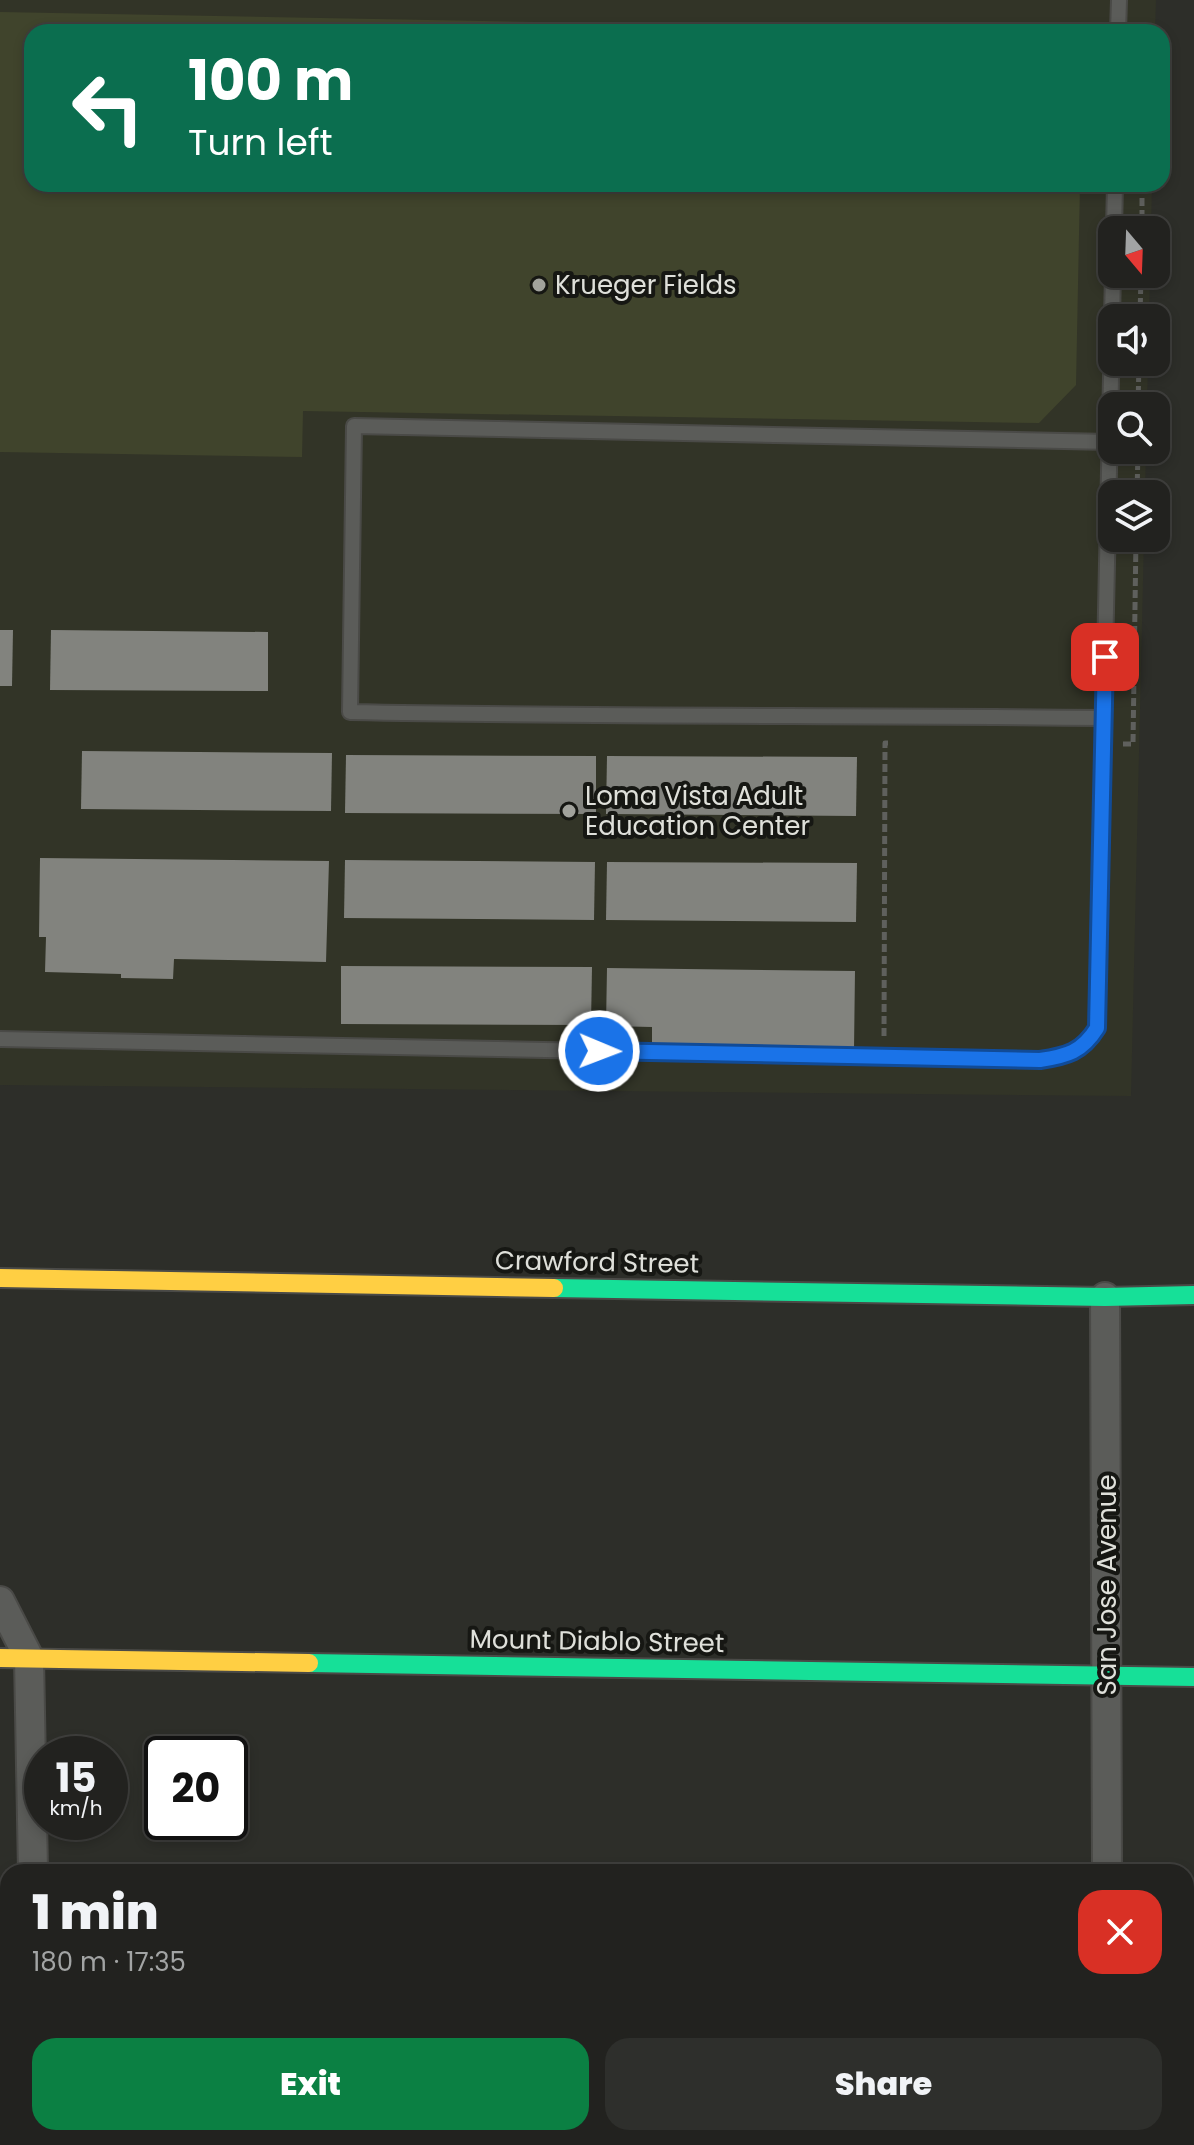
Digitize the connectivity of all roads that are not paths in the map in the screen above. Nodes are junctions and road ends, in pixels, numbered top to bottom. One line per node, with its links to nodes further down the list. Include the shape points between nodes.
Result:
1 (1119, 0): 2 (lane)
2 (1118, 24)
3 (1115, 192): 4 (lane)
4 (1114, 216)
5 (1098, 442): 7 (lane, via 354,426 350,712)
6 (1110, 464): 7 (lane)
7 (1104, 718): 8 (lane, via 1097,1028 1088,1042 1066,1056 1040,1060)
8 (0, 1039)
9 (0, 1278): 11 (street, Crawford Street)
10 (1194, 1295): 11 (street, Crawford Street)
11 (1105, 1297): 15 (street, San Jose Avenue)
12 (0, 1601): 14 (street)
13 (0, 1658): 14 (street, Mount Diablo Street)
14 (29, 1658): 15 (street, Mount Diablo Street); 17 (street)
15 (1108, 1675): 16 (street, Mount Diablo Street); 18 (street, San Jose Avenue)
16 (1194, 1677)
17 (33, 1864)
18 (1107, 1864)

